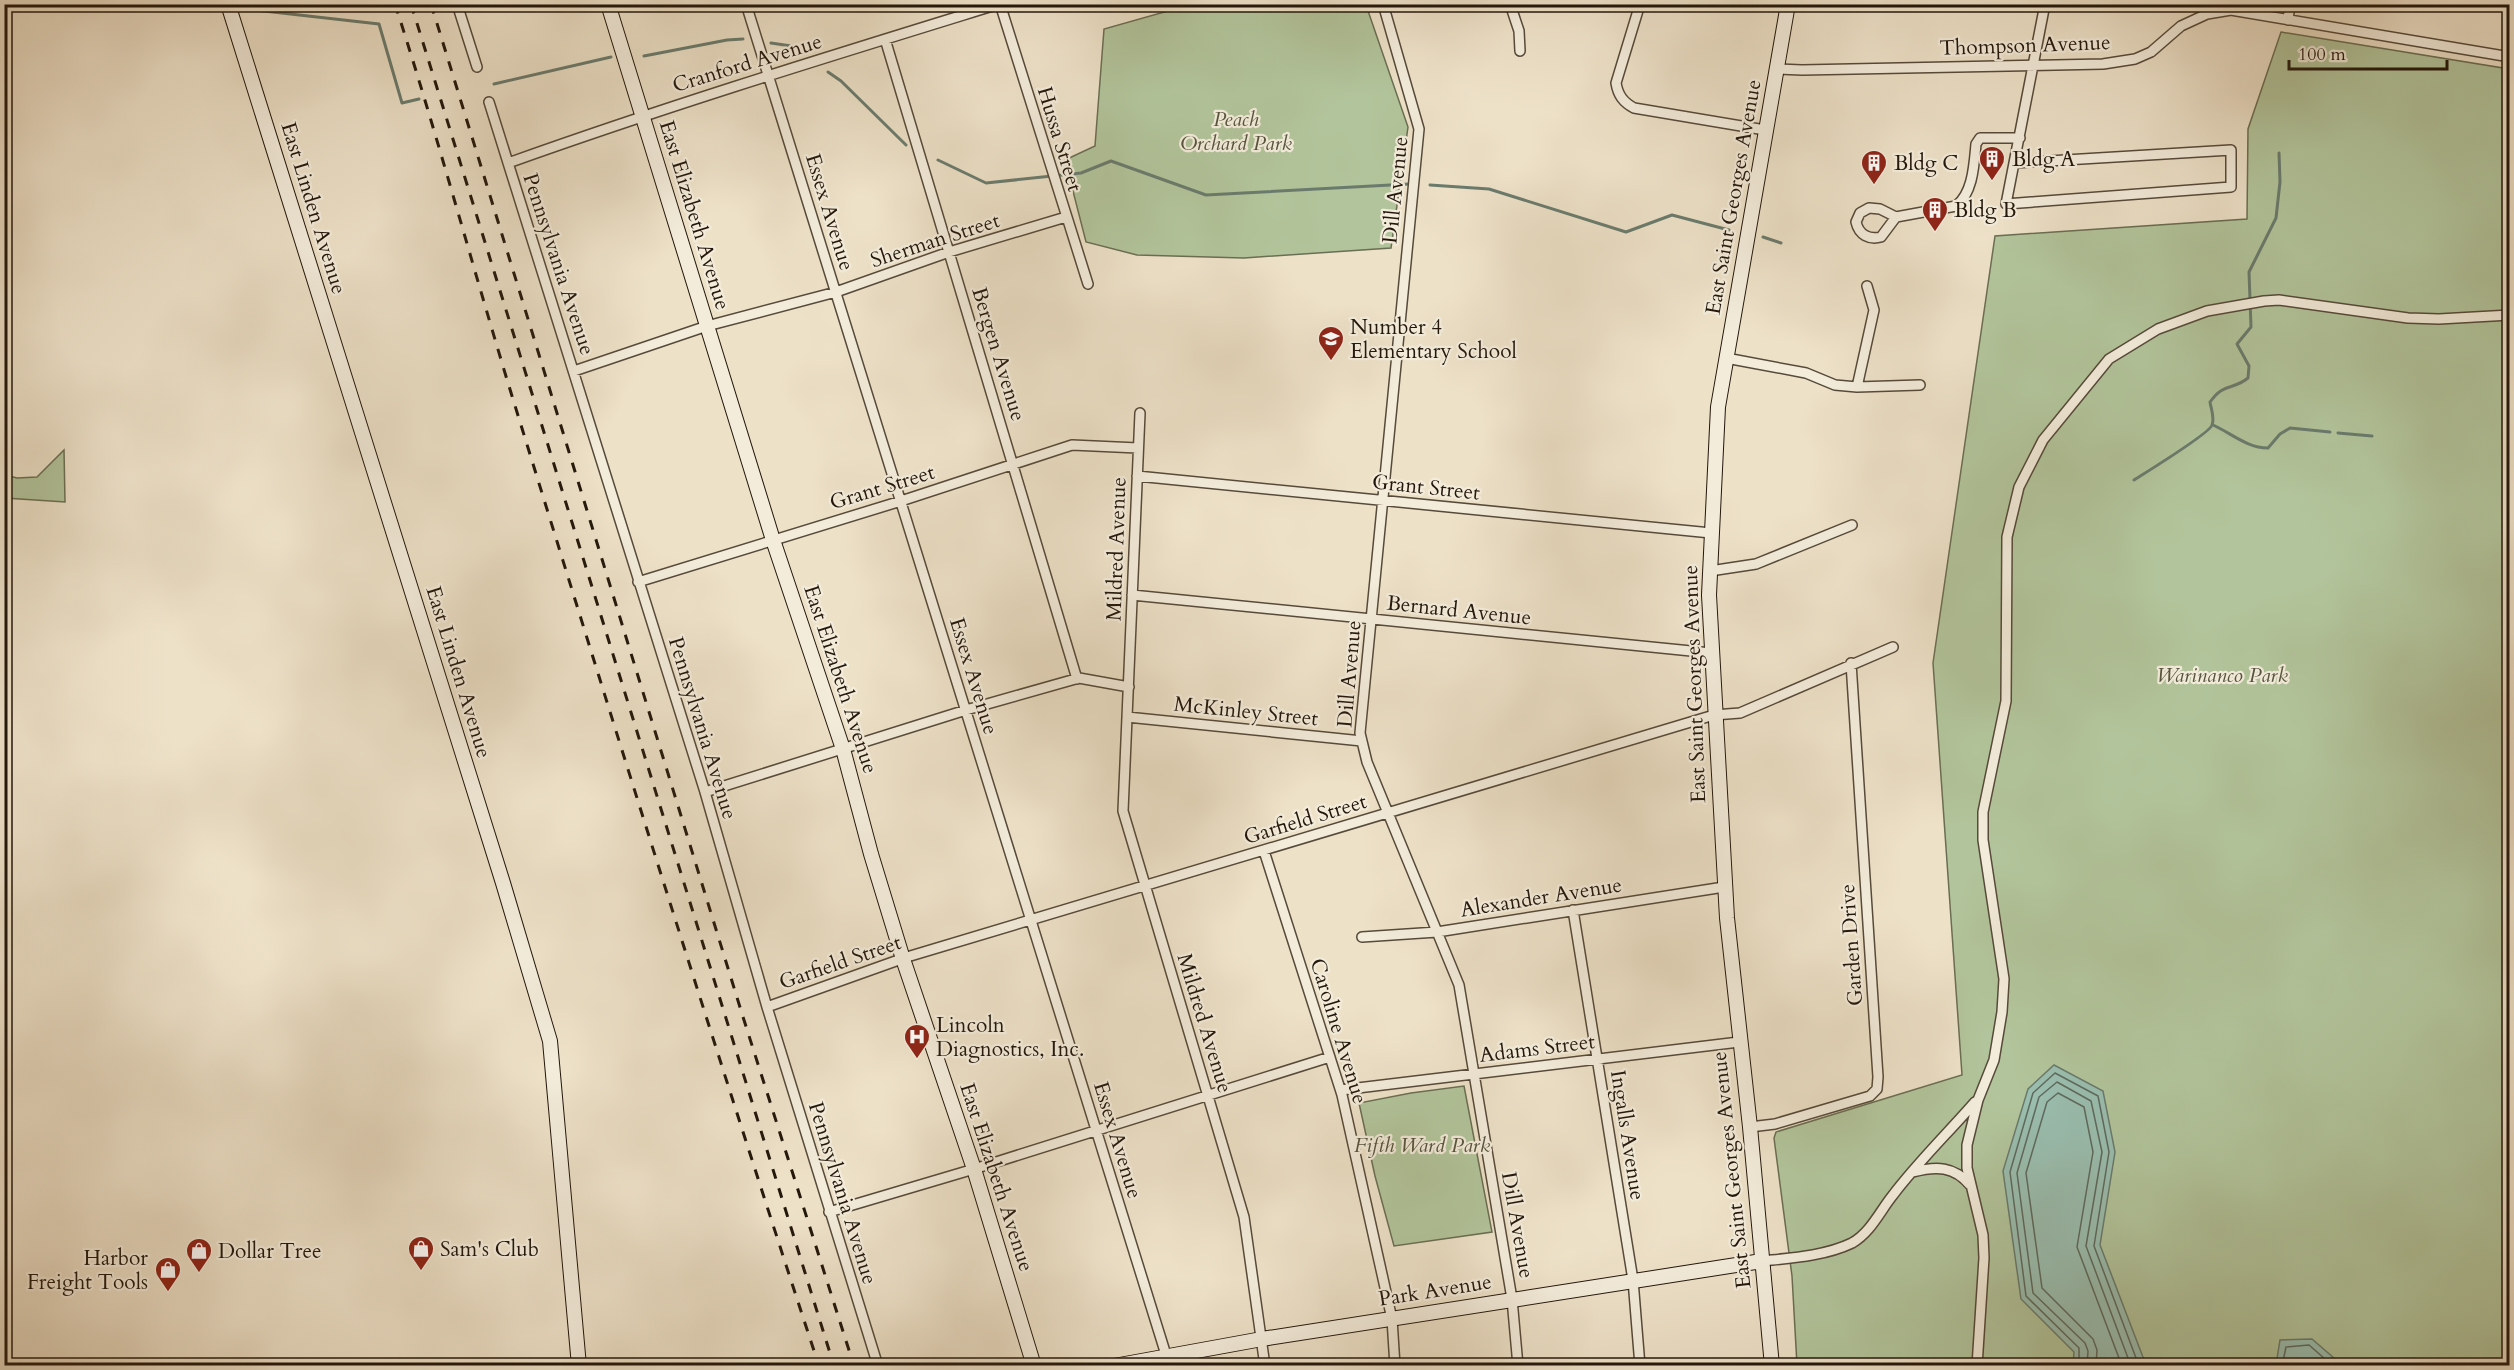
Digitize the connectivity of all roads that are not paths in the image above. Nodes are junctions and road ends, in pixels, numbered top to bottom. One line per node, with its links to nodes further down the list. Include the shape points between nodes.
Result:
1 (228, 4): 92 (street, East Linden Avenue, via 550,1041)
2 (457, 4): 17 (street)
3 (608, 4): 21 (street, East Elizabeth Avenue)
4 (746, 4): 19 (street, Essex Avenue)
5 (1000, 4): 13 (street, Cranford Avenue); 26 (street, Hussa Street)
6 (1383, 4): 42 (street, Dill Avenue, via 1419,129)
7 (1510, 4): 14 (street)
8 (1640, 4): 22 (street, via 1616,83 1627,104)
9 (1788, 4): 18 (street, East Saint Georges Avenue)
10 (2045, 4): 16 (street)
11 (2290, 4): 12 (street)
12 (2288, 20): 15 (street, Thompson Avenue); 16 (street, Thompson Avenue, via 2230,10 2207,14 2181,26 2151,52 2135,59 2103,64)
13 (885, 39): 19 (street, Cranford Avenue); 28 (street, Bergen Avenue)
14 (1520, 51)
15 (2510, 57)
16 (2035, 64): 18 (street, Thompson Avenue); 23 (street)
17 (477, 67)
18 (1776, 69): 22 (street, East Saint Georges Avenue)
19 (769, 77): 21 (street, Cranford Avenue); 31 (street, Essex Avenue)
20 (489, 102): 24 (street, Pennsylvania Avenue)
21 (642, 115): 24 (street, Cranford Avenue); 33 (street, East Elizabeth Avenue)
22 (1765, 130): 34 (street, East Saint Georges Avenue)
23 (2020, 138): 25 (street); 27 (street, via 1980,138 1968,191 1956,206)
24 (508, 163): 35 (street, Pennsylvania Avenue)
25 (2015, 163): 25 (street, via 2006,204 2231,187 2231,150)
26 (1066, 217): 28 (street, Sherman Street); 29 (street, Hussa Street)
27 (1896, 217)
28 (949, 252): 31 (street, Sherman Street); 40 (street, Bergen Avenue)
29 (1088, 284)
30 (1868, 286): 37 (street, via 1874,310)
31 (836, 292): 33 (street, Sherman Street); 43 (street, Essex Avenue)
32 (2510, 315): 78 (street, via 2408,318 2299,302 2264,301 2207,311 2158,329 2109,359 2043,440 2019,487 2007,537 2006,701 1983,812 1983,840 2004,979 1994,1060)
33 (707, 326): 35 (street, Sherman Street); 46 (street, East Elizabeth Avenue)
34 (1726, 358): 37 (street); 45 (street, East Saint Georges Avenue, via 1718,407)
35 (574, 372): 48 (street, Pennsylvania Avenue)
36 (1920, 385): 37 (street)
37 (1857, 387)
38 (1140, 413): 39 (street, Mildred Avenue)
39 (1138, 448): 40 (street, Grant Street, via 1072,445); 41 (street, Mildred Avenue)
40 (1013, 464): 43 (street, Grant Street); 54 (street, Bergen Avenue)
41 (1137, 476): 42 (street, Grant Street); 49 (street, Mildred Avenue)
42 (1382, 500): 45 (street, Grant Street); 50 (street, Dill Avenue)
43 (901, 501): 46 (street, Grant Street); 56 (street, Essex Avenue)
44 (1852, 525): 47 (street, via 1756,564)
45 (1711, 533): 47 (street, East Saint Georges Avenue)
46 (773, 540): 48 (street, Grant Street); 60 (street, East Elizabeth Avenue)
47 (1710, 571): 52 (street, East Saint Georges Avenue)
48 (638, 582): 61 (street, Pennsylvania Avenue)
49 (1132, 595): 50 (street, Bernard Avenue); 55 (street, Mildred Avenue)
50 (1371, 619): 52 (street, Bernard Avenue); 59 (street, Dill Avenue)
51 (1893, 647): 53 (street, Garfield Street)
52 (1712, 653): 57 (street, East Saint Georges Avenue)
53 (1851, 663): 57 (street, Garfield Street, via 1740,712); 79 (street, Garden Drive, via 1877,1089 1860,1100 1775,1124)
54 (1077, 679): 55 (street); 56 (street)
55 (1129, 687): 58 (street, Mildred Avenue)
56 (966, 710): 60 (street); 67 (street, Essex Avenue)
57 (1714, 715): 62 (street, Garfield Street); 65 (street, East Saint Georges Avenue)
58 (1127, 717): 59 (street, McKinley Street); 64 (street, Mildred Avenue, via 1123,811)
59 (1362, 741): 62 (street, Dill Avenue)
60 (843, 749): 61 (street); 70 (street, East Elizabeth Avenue)
61 (705, 792): 71 (street, Pennsylvania Avenue)
62 (1388, 813): 63 (street, Garfield Street); 68 (street, Dill Avenue)
63 (1264, 850): 64 (street, Garfield Street); 73 (street, Caroline Avenue)
64 (1145, 886): 67 (street, Garfield Street); 77 (street, Mildred Avenue)
65 (1724, 887): 66 (street, Alexander Avenue); 72 (street, East Saint Georges Avenue)
66 (1573, 910): 68 (street, Alexander Avenue); 74 (street, Ingalls Avenue)
67 (1031, 920): 70 (street, Garfield Street); 80 (street, Essex Avenue)
68 (1437, 932): 69 (street, Alexander Avenue); 75 (street, Dill Avenue, via 1459,985)
69 (1362, 937)
70 (903, 959): 71 (street, Garfield Street); 81 (street, East Elizabeth Avenue)
71 (767, 1007): 84 (street, Pennsylvania Avenue)
72 (1739, 1042): 74 (street, Adams Street); 79 (street, East Saint Georges Avenue)
73 (1330, 1058): 76 (street, Caroline Avenue); 77 (street)
74 (1597, 1059): 75 (street, Adams Street); 86 (street, Ingalls Avenue)
75 (1474, 1074): 76 (street, Adams Street); 87 (street, Dill Avenue)
76 (1341, 1090): 88 (street, Caroline Avenue)
77 (1208, 1095): 80 (street); 89 (street, Mildred Avenue, via 1244,1217)
78 (1978, 1100): 82 (street); 83 (street, via 1967,1146)
79 (1750, 1127): 85 (street, East Saint Georges Avenue)
80 (1097, 1132): 81 (street); 90 (street, Essex Avenue)
81 (974, 1169): 84 (street); 94 (street, East Elizabeth Avenue)
82 (1913, 1172): 83 (street, via 1944,1168); 85 (street, via 1868,1231 1853,1242 1802,1257)
83 (1971, 1186): 101 (street, via 1983,1235 1984,1258)
84 (829, 1212): 93 (street, Pennsylvania Avenue)
85 (1762, 1261): 86 (street, Park Avenue); 100 (street, East Saint Georges Avenue)
86 (1633, 1280): 87 (street, Park Avenue); 99 (street, Ingalls Avenue)
87 (1512, 1299): 88 (street, Park Avenue); 98 (street, Dill Avenue)
88 (1392, 1318): 89 (street, Park Avenue); 97 (street, Caroline Avenue)
89 (1262, 1339): 90 (street, Park Avenue); 96 (street, Mildred Avenue)
90 (1167, 1358): 91 (street, Park Avenue)
91 (1141, 1363): 95 (street, Park Avenue)
92 (579, 1365)
93 (878, 1365)
94 (1034, 1365)
95 (1114, 1365)
96 (1265, 1365)
97 (1395, 1365)
98 (1518, 1365)
99 (1640, 1365)
100 (1772, 1365)
101 (1977, 1365)

